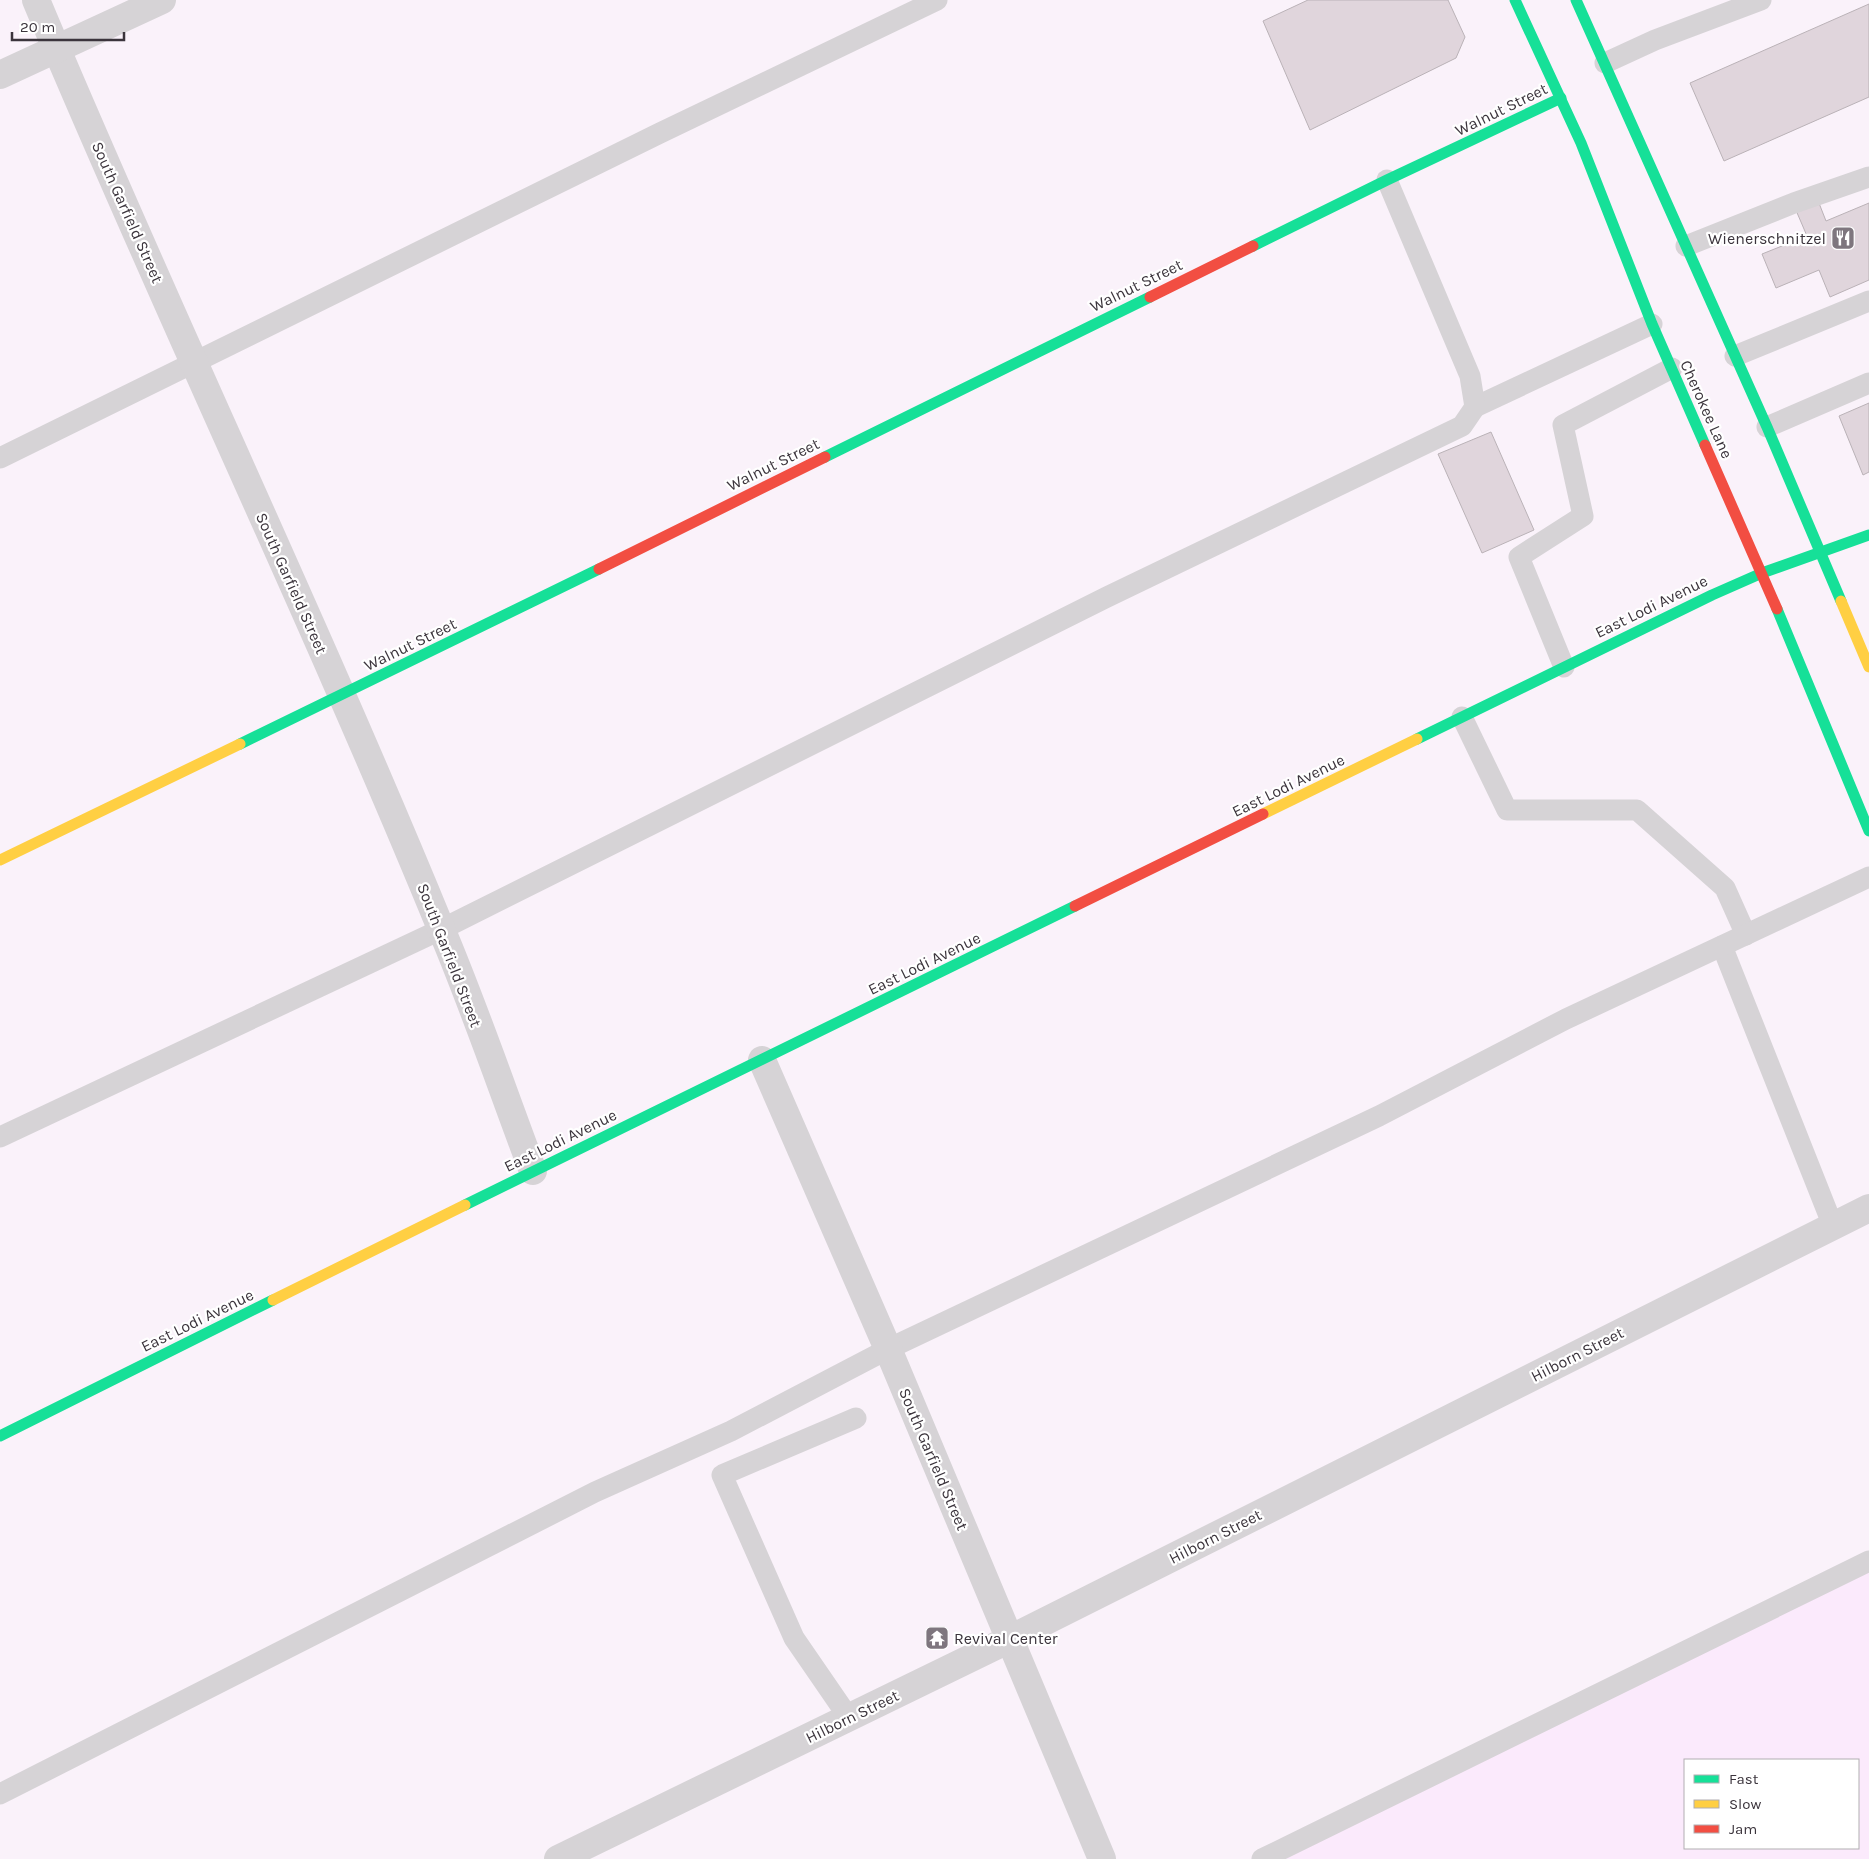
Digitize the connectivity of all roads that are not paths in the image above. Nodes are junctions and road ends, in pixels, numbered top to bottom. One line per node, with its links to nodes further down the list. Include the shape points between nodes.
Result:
1 (36, 0): 7 (street, South Garfield Street)
2 (162, 0): 7 (street)
3 (937, 0): 17 (lane)
4 (1515, 0): 10 (main road, Cherokee Lane)
5 (1576, 0): 8 (main road)
6 (1761, 0): 8 (lane, via 1655,40)
7 (56, 49): 9 (street); 17 (street, South Garfield Street)
8 (1605, 64): 13 (main road)
9 (0, 75)
10 (1561, 98): 12 (main road, Walnut Street); 15 (main road, Cherokee Lane)
11 (1869, 177): 13 (lane)
12 (1387, 180): 20 (lane, via 1470,376); 28 (main road, Walnut Street)
13 (1686, 246): 16 (main road)
14 (1869, 301): 16 (lane)
15 (1652, 324): 18 (main road, Cherokee Lane); 20 (lane)
16 (1735, 356): 21 (main road)
17 (194, 364): 22 (lane); 28 (street, South Garfield Street)
18 (1672, 368): 25 (main road, Cherokee Lane); 26 (lane, via 1563,425 1583,516 1519,557)
19 (1869, 383): 21 (lane)
20 (1475, 407): 33 (lane, via 1462,426 1107,597)
21 (1767, 427): 24 (main road)
22 (0, 458)
23 (1869, 535): 24 (main road, East Lodi Avenue)
24 (1821, 552): 25 (main road, East Lodi Avenue); 27 (main road)
25 (1762, 573): 26 (main road, East Lodi Avenue); 30 (main road, Cherokee Lane)
26 (1564, 666): 29 (main road, East Lodi Avenue)
27 (1869, 667)
28 (342, 695): 31 (main road, Walnut Street); 33 (street, South Garfield Street)
29 (1462, 717): 34 (lane, via 1507,810 1637,810 1725,888); 36 (main road, East Lodi Avenue)
30 (1869, 831)
31 (0, 860)
32 (1869, 877): 34 (lane)
33 (442, 928): 37 (lane); 38 (street, South Garfield Street)
34 (1746, 935): 35 (lane)
35 (1722, 946): 40 (lane); 41 (lane, via 1566,1019 1379,1116)
36 (762, 1060): 38 (main road, East Lodi Avenue); 41 (street, South Garfield Street)
37 (0, 1137)
38 (533, 1171): 43 (main road, East Lodi Avenue)
39 (1869, 1208): 40 (street, Hilborn Street)
40 (1832, 1226): 45 (street, Hilborn Street)
41 (888, 1350): 45 (street, South Garfield Street); 47 (lane, via 731,1431 595,1492)
42 (856, 1418): 46 (lane, via 722,1476 794,1638)
43 (0, 1436)
44 (1869, 1561): 50 (lane)
45 (1010, 1639): 46 (street, Hilborn Street); 49 (street, South Garfield Street)
46 (849, 1718): 48 (street, Hilborn Street)
47 (0, 1794)
48 (558, 1859)
49 (1102, 1859)
50 (1262, 1859)

